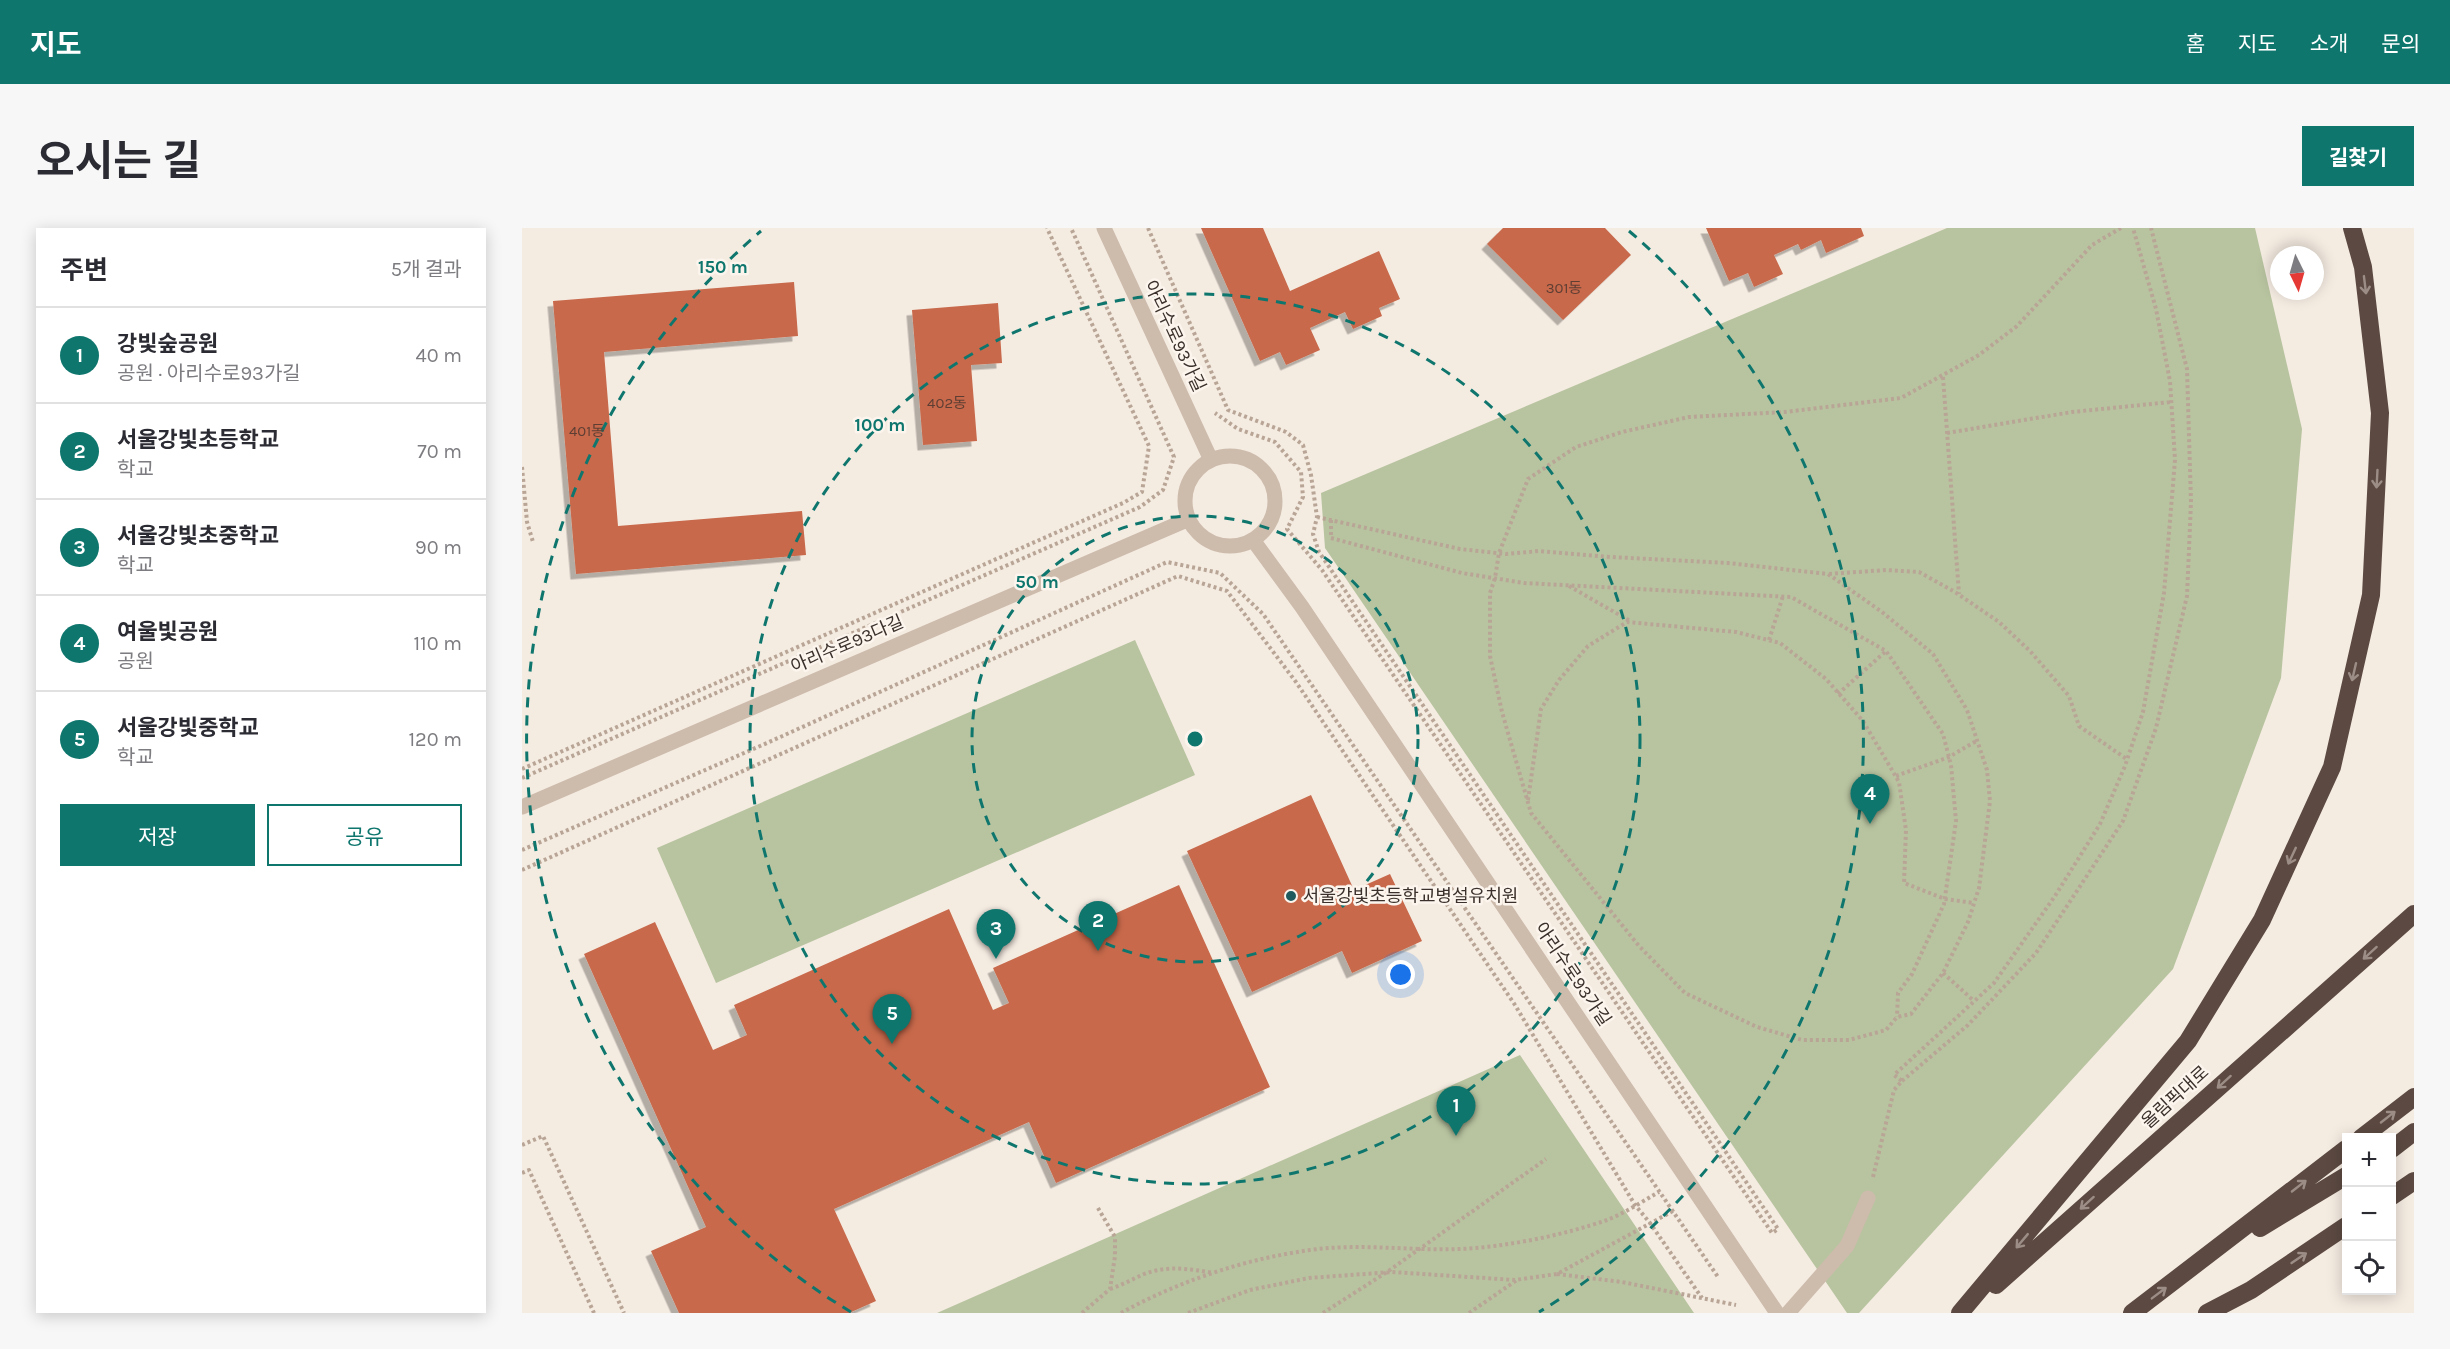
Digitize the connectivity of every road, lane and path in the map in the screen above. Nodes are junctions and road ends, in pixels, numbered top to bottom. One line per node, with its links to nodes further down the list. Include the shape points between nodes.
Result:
1 (1047, 228): 33 (path, via 1149,446 1142,492)
2 (1071, 228): 35 (path, via 1174,457 1163,490 1140,507)
3 (1104, 228): 13 (street, 아리수로93가길)
4 (1148, 228): 15 (path, via 1228,410 1286,432 1303,445)
5 (2121, 228): 9 (path, via 2092,246 2017,326 1979,356)
6 (2133, 228): 10 (path, via 2157,309)
7 (2151, 228): 46 (path, via 2187,369 2191,502 2187,596 2156,728 2123,821 2036,953 1968,1026)
8 (2352, 228): 84 (highway, one-way to 84, via 2363,267 2380,413 2371,596 2332,767 2262,920 2188,1041)
9 (1943, 376): 12 (path); 20 (path, via 1901,398 1785,412 1689,417 1576,447 1528,479)
10 (2171, 402): 12 (path, via 2072,412); 32 (path, via 2175,460 2164,593 2143,712)
11 (1213, 412): 15 (path, via 1238,429 1275,442 1301,472 1303,497 1287,529 1322,570 1772,1233 1778,1229 1319,552 1313,534)
12 (1947, 433): 24 (path)
13 (1210, 460): 16 (street, via 1190,480 1185,494); 18 (street, via 1241,457 1267,473 1276,502 1265,531)
14 (522, 467): 19 (path, via 527,522)
15 (1317, 517): 17 (path)
16 (1189, 519): 18 (street, via 1211,542 1225,546); 37 (street, 아리수로93다길)
17 (1331, 520): 20 (path, via 1460,549); 22 (path, via 1331,538)
18 (1253, 540): 82 (street, 아리수로93가길)
19 (533, 542)
20 (1499, 553): 21 (path, via 1539,551 1728,563); 22 (path)
21 (1828, 574): 24 (path, via 1886,570 1919,573); 30 (path, via 1933,654 1967,710)
22 (1495, 578): 23 (path); 36 (path, via 1490,593 1490,656)
23 (1568, 585): 25 (path); 26 (path)
24 (1959, 594): 32 (path, via 2031,651 2069,696 2079,726)
25 (1783, 596): 27 (path); 28 (path)
26 (1634, 623): 27 (path, via 1736,632); 36 (path, via 1627,622 1588,646 1541,709)
27 (1769, 640): 29 (path, via 1780,643 1826,679)
28 (1886, 651): 29 (path); 31 (path, via 1943,734)
29 (1838, 694): 34 (path, via 1863,721)
30 (1978, 740): 31 (path); 41 (path, via 1987,770 1990,801)
31 (1949, 757): 34 (path); 40 (path, via 1956,821)
32 (2128, 760): 44 (path, via 2100,824 2055,896 1994,982)
33 (522, 769)
34 (1896, 776): 40 (path, via 1906,830 1904,883)
35 (522, 778)
36 (1527, 802): 45 (path, via 1531,813 1639,946 1685,993 1757,1026 1802,1040 1849,1040 1886,1030)
37 (522, 807)
38 (522, 850): 57 (path, via 1167,562 1220,573 1263,614)
39 (522, 870): 60 (path, via 1178,576 1227,591 1296,682 1515,1005)
40 (1945, 899): 41 (path); 45 (path, via 1912,974 1898,993)
41 (1974, 903): 43 (path, via 1962,938)
42 (2414, 914): 85 (highway, 올림픽대로, one-way to 85)
43 (1943, 973): 44 (path); 45 (path, via 1911,1014)
44 (1974, 1001): 46 (path, via 1894,1075)
45 (1897, 1017)
46 (1902, 1081): 59 (path, via 1894,1090)
47 (2414, 1097): 49 (highway, one-way to 47)
48 (2414, 1132): 51 (highway)
49 (2366, 1133)
50 (522, 1145): 76 (path, via 543,1136)
51 (2396, 1145)
52 (2342, 1152): 68 (highway, one-way to 52)
53 (1546, 1159): 65 (path)
54 (522, 1173): 75 (path, via 530,1170)
55 (2342, 1178): 68 (highway)
56 (2414, 1180): 58 (highway)
57 (1659, 1192): 60 (path); 62 (path)
58 (2396, 1193)
59 (1868, 1198): 83 (street, via 1847,1246)
60 (1635, 1205): 63 (path); 65 (path, via 1609,1219 1543,1238 1461,1249)
61 (1098, 1208): 72 (path, via 1115,1238)
62 (1672, 1211): 63 (path); 70 (path)
63 (1650, 1223): 69 (path); 73 (path)
64 (2342, 1229): 87 (highway, one-way to 64, via 2251,1290)
65 (1420, 1248): 66 (path); 67 (path, via 1311,1250 1239,1264)
66 (1387, 1272): 71 (path); 79 (path, via 1309,1278 1250,1290); 80 (path)
67 (1215, 1273): 72 (path, via 1165,1268); 78 (path, via 1153,1296)
68 (2186, 1273): 86 (highway, one-way to 68)
69 (1557, 1274): 71 (path); 73 (path)
70 (1718, 1277)
71 (1515, 1280): 81 (path)
72 (1110, 1289): 77 (path)
73 (1702, 1298): 74 (path)
74 (1736, 1305)
75 (594, 1313)
76 (624, 1313)
77 (1082, 1313)
78 (1121, 1313)
79 (1188, 1313)
80 (1323, 1313)
81 (1469, 1313)
82 (1777, 1313)
83 (1788, 1313)
84 (1960, 1313)
85 (1965, 1313)
86 (2132, 1313)
87 (2207, 1313)

